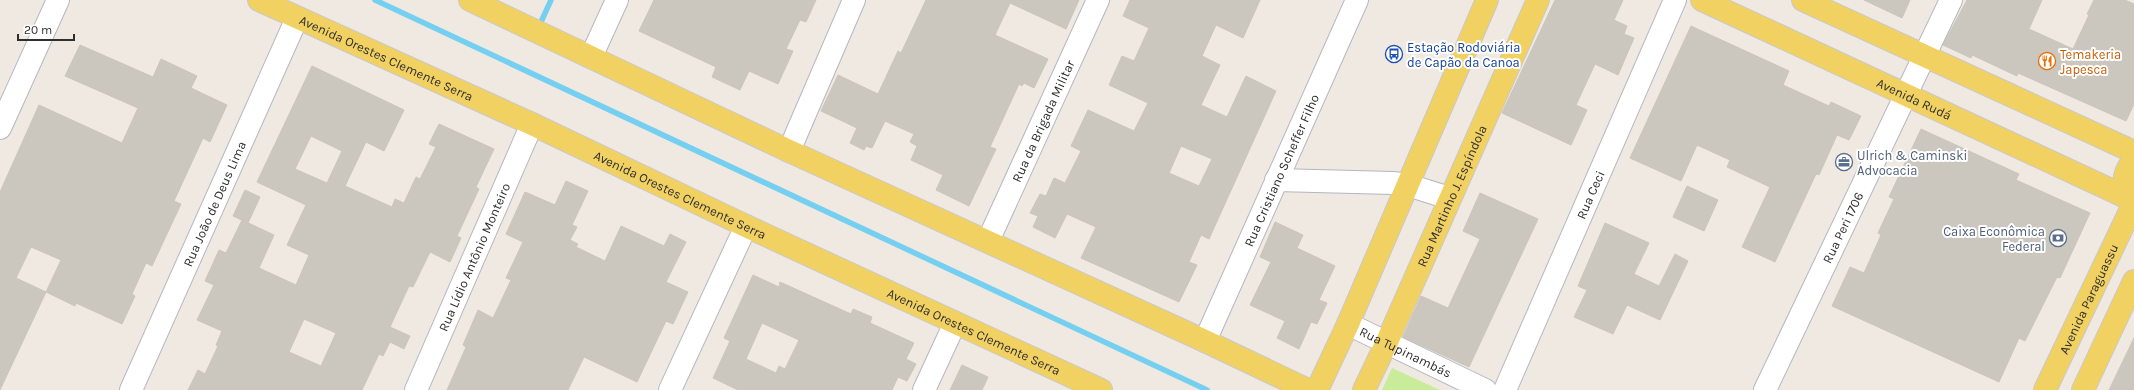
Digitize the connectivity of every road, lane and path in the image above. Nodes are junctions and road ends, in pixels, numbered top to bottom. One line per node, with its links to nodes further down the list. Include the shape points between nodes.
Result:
1 (58, 0): 19 (street)
2 (259, 0): 14 (main road, Avenida Orestes Clemente Serra)
3 (617, 0): 16 (street)
4 (854, 0): 20 (street)
5 (1098, 0): 28 (street, Rua da Brigada Militar)
6 (1357, 0): 23 (street, Rua Cristiano Scheffer Filho)
7 (1487, 0): 24 (main road)
8 (1538, 0): 25 (main road, Rua Martinho J. Espíndola)
9 (1675, 0): 43 (street, Rua Ceci)
10 (1702, 0): 17 (main road, Avenida Rudá)
11 (1803, 0): 15 (main road)
12 (1951, 0): 15 (street, Rua Peri 1706)
13 (479, 2): 16 (main road)
14 (297, 18): 18 (main road, Avenida Orestes Clemente Serra); 34 (street, Rua João de Deus Lima)
15 (1925, 56): 17 (street, Rua Peri 1706); 21 (main road)
16 (591, 57): 20 (main road)
17 (1906, 95): 26 (main road, Avenida Rudá); 44 (street, Rua Peri 1706)
18 (532, 124): 27 (main road, Avenida Orestes Clemente Serra); 35 (street, Rua Lídio Antônio Monteiro)
19 (0, 128)
20 (789, 151): 28 (main road)
21 (2134, 152)
22 (2134, 161): 26 (main road, via 2126,173 2124,185)
23 (1276, 180): 24 (street); 32 (street, Rua Cristiano Scheffer Filho)
24 (1408, 185): 25 (street); 31 (main road)
25 (1449, 198): 33 (main road, Rua Martinho J. Espíndola)
26 (2131, 204): 45 (main road, Avenida Paraguassu)
27 (746, 226): 30 (main road, Avenida Orestes Clemente Serra); 36 (street)
28 (988, 241): 32 (main road)
29 (2134, 281): 46 (main road)
30 (955, 323): 37 (street); 38 (main road, Avenida Orestes Clemente Serra)
31 (1348, 324): 33 (street, Rua Tupinambás); 40 (main road)
32 (1205, 341): 39 (main road)
33 (1386, 344): 41 (main road, Rua Martinho J. Espíndola); 42 (street, Rua Tupinambás)
34 (131, 390)
35 (416, 390)
36 (670, 390)
37 (924, 390)
38 (1101, 390)
39 (1308, 390)
40 (1317, 390)
41 (1364, 390)
42 (1485, 390)
43 (1505, 390)
44 (1765, 390)
45 (2045, 390)
46 (2083, 390)

